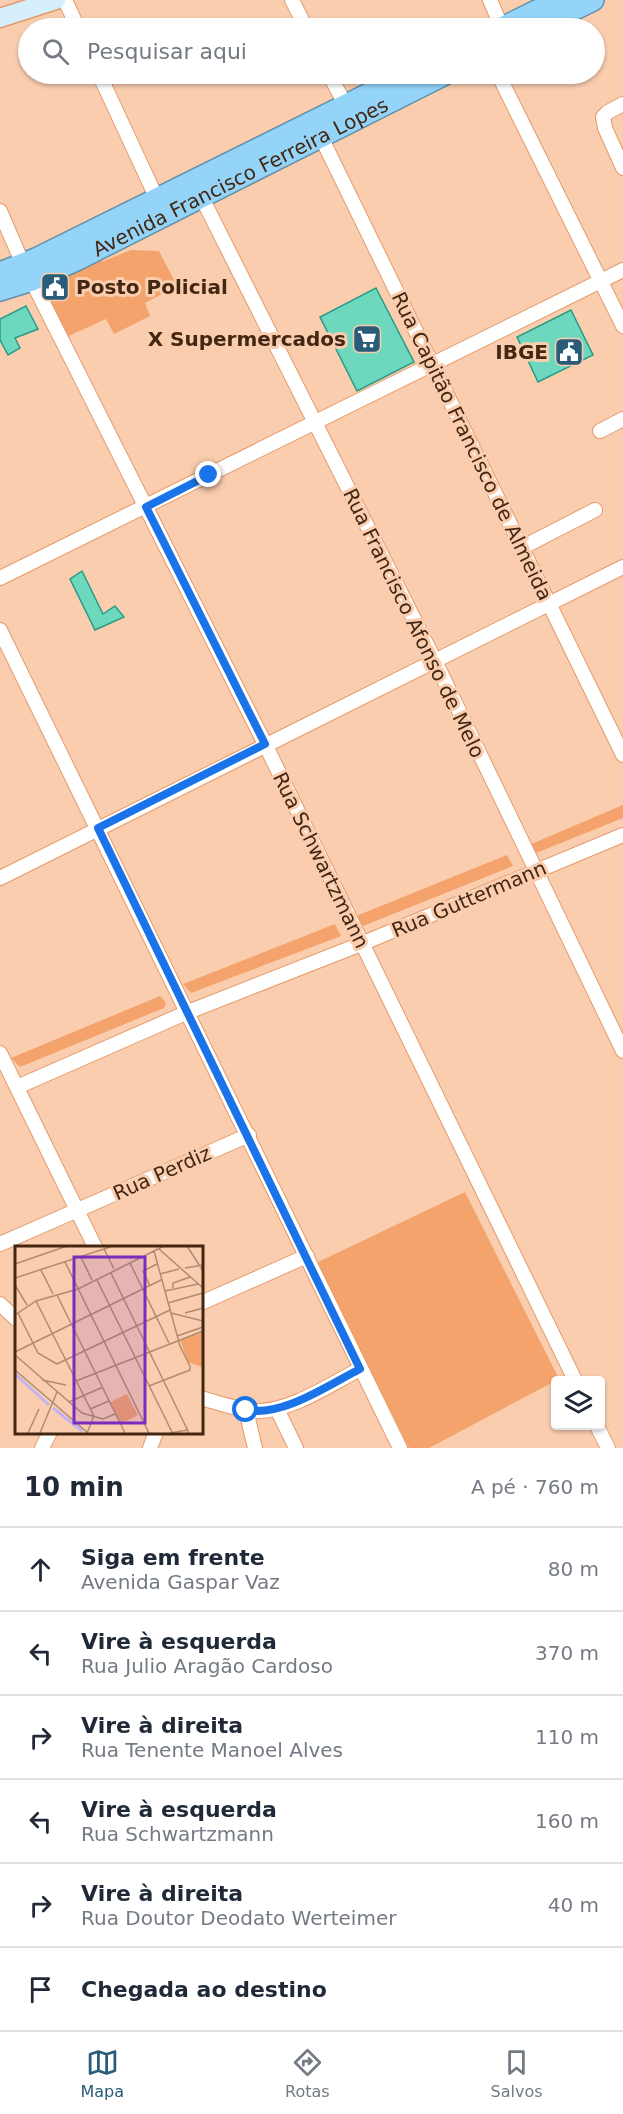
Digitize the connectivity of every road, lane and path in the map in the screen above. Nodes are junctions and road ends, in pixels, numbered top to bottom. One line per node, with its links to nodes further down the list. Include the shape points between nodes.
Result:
1 (56, 0): 7 (main road)
2 (65, 0): 8 (street)
3 (292, 0): 9 (street)
4 (490, 0): 10 (street)
5 (558, 0): 11 (highway)
6 (593, 0): 12 (highway)
7 (0, 18)
8 (73, 18)
9 (301, 18)
10 (498, 18)
11 (522, 18)
12 (556, 18)
13 (104, 84): 23 (street)
14 (334, 84): 19 (street)
15 (389, 84): 19 (highway, Avenida Francisco Ferreira Lopes)
16 (425, 84): 20 (highway, Avenida Francisco Ferreira Lopes)
17 (503, 84): 28 (street)
18 (623, 104): 21 (street, via 603,117)
19 (346, 106): 23 (highway, Avenida Francisco Ferreira Lopes)
20 (321, 137): 22 (highway, Avenida Francisco Ferreira Lopes); 31 (street, Rua Capitão Francisco de Almeida)
21 (623, 168)
22 (201, 196): 26 (highway, Avenida Francisco Ferreira Lopes, via 76,260); 33 (street, Rua Francisco Afonso de Melo)
23 (157, 199): 26 (highway, Avenida Francisco Ferreira Lopes)
24 (0, 211): 26 (street, Rua Schwartzmann)
25 (623, 270): 28 (street)
26 (28, 272): 27 (highway, Avenida Francisco Ferreira Lopes); 29 (highway, Avenida Francisco Ferreira Lopes); 35 (street, Rua Schwartzmann)
27 (0, 273)
28 (602, 281): 30 (street); 31 (street)
29 (0, 290)
30 (623, 326)
31 (432, 364): 33 (street); 37 (street, Rua Capitão Francisco de Almeida)
32 (623, 418): 34 (street)
33 (314, 423): 35 (street); 42 (street, Rua Francisco Afonso de Melo)
34 (600, 431)
35 (146, 507): 39 (street); 43 (street, Rua Schwartzmann)
36 (595, 510): 37 (street)
37 (523, 547): 40 (street, Rua Capitão Francisco de Almeida)
38 (623, 567): 40 (street)
39 (0, 578)
40 (549, 603): 42 (street); 44 (street, Rua Capitão Francisco de Almeida)
41 (0, 630): 45 (street)
42 (435, 661): 43 (street); 47 (street, Rua Francisco Afonso de Melo)
43 (265, 744): 45 (street); 49 (street, Rua Schwartzmann)
44 (623, 755)
45 (98, 828): 48 (street); 50 (street)
46 (623, 835): 47 (street, Rua Guttermann)
47 (535, 871): 49 (street, Rua Guttermann); 51 (street, Rua Francisco Afonso de Melo)
48 (0, 878)
49 (361, 944): 50 (street, Rua Guttermann); 63 (street, Rua Schwartzmann)
50 (188, 1012): 53 (street, Rua Guttermann); 54 (street)
51 (623, 1051)
52 (0, 1053): 53 (street)
53 (16, 1087): 55 (street)
54 (249, 1136): 55 (street, Rua Perdiz); 58 (street)
55 (76, 1211): 56 (street, Rua Perdiz); 57 (street)
56 (0, 1244)
57 (94, 1246)
58 (307, 1256): 59 (street); 62 (street)
59 (202, 1303)
60 (0, 1304): 61 (street)
61 (15, 1318)
62 (360, 1369): 65 (street); 74 (street)
63 (572, 1376)
64 (202, 1398): 66 (street)
65 (277, 1409): 66 (street); 73 (street)
66 (246, 1410): 72 (street)
67 (599, 1430): 75 (street)
68 (49, 1433): 70 (street)
69 (155, 1433): 71 (street)
70 (42, 1448)
71 (150, 1448)
72 (255, 1448)
73 (296, 1448)
74 (400, 1448)
75 (608, 1448)

